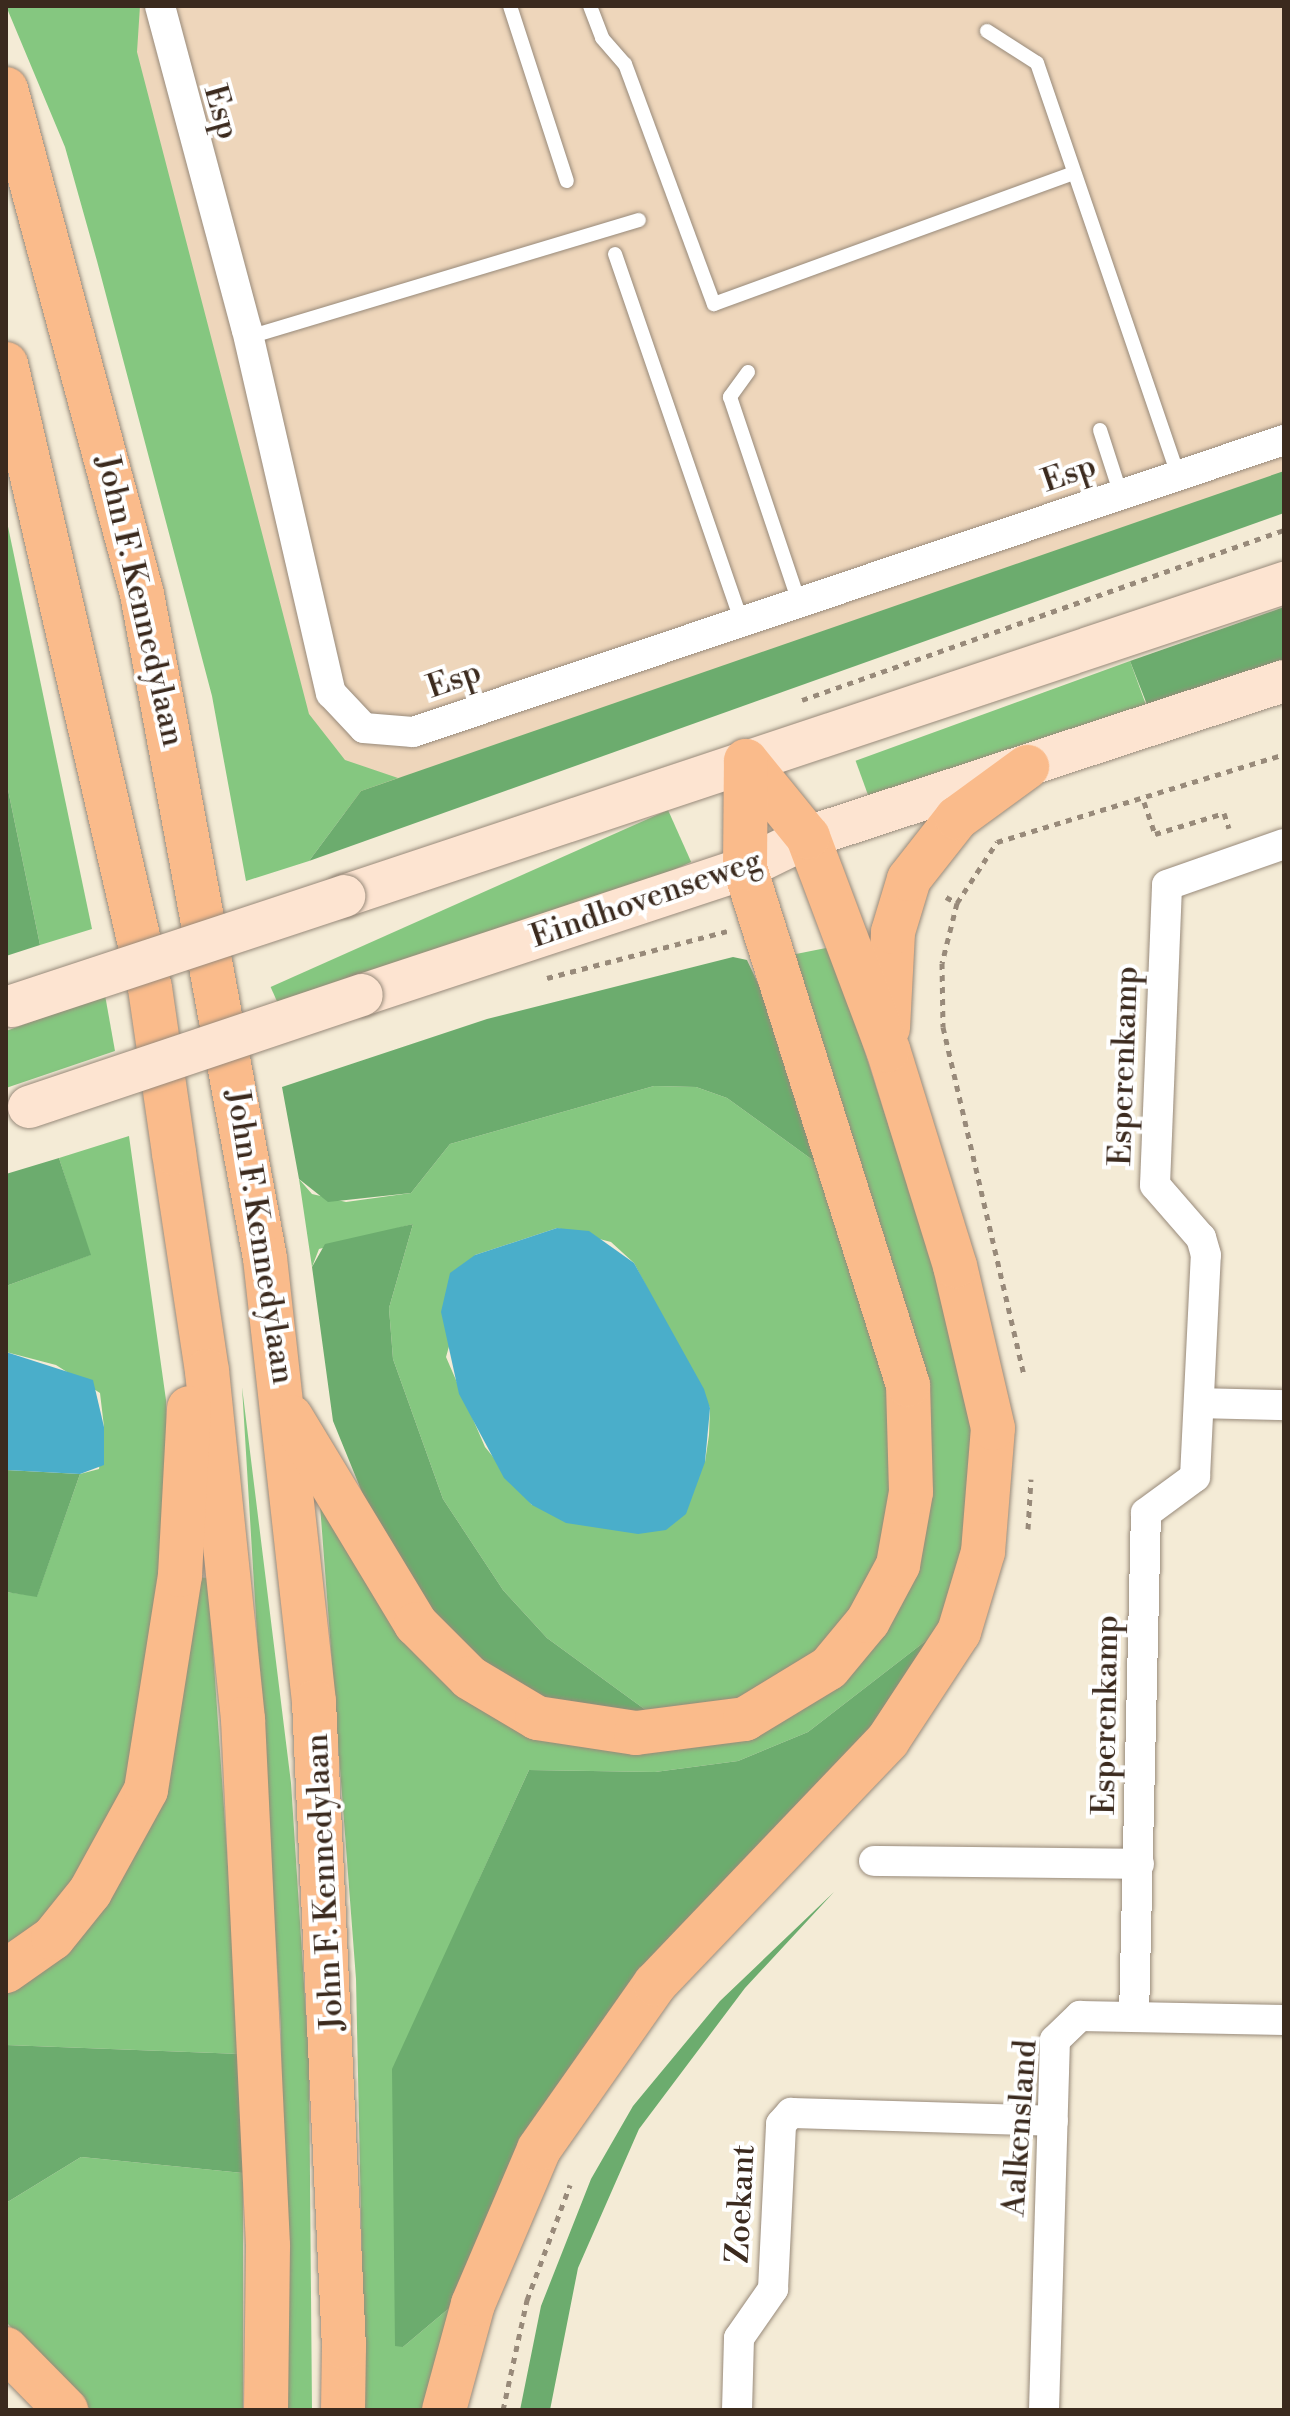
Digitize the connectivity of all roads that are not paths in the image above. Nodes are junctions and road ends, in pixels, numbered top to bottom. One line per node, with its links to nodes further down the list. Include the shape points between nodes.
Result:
1 (160, 6): 10 (street, Esp)
2 (510, 6): 7 (lane)
3 (590, 6): 6 (lane, via 602,38 625,64 714,304)
4 (987, 31): 6 (lane, via 1037,63)
5 (6, 89): 32 (main road, John F. Kennedylaan, via 75,324 163,692 241,1105)
6 (1072, 174): 15 (lane)
7 (567, 181)
8 (639, 220): 10 (lane)
9 (615, 254): 19 (lane)
10 (249, 337): 19 (street, Esp, via 331,693 364,728 413,732)
11 (6, 364): 29 (main road, via 150,988)
12 (748, 372): 18 (lane, via 730,397)
13 (1100, 430): 16 (lane)
14 (1284, 440): 15 (street, Esp)
15 (1178, 475): 16 (street, Esp)
16 (1121, 495): 18 (street, Esp)
17 (1284, 583): 21 (main road)
18 (799, 602): 19 (street, Esp)
19 (742, 622)
20 (1284, 681): 22 (main road, Eindhovenseweg)
21 (746, 761): 23 (main road); 25 (main road); 26 (main road, bridge)
22 (1027, 767): 23 (main road, Eindhovenseweg); 27 (main road, via 957,818 909,879 889,961)
23 (808, 837): 25 (main road, Eindhovenseweg); 27 (main road)
24 (1284, 844): 30 (street, Esperenkamp, via 1167,885 1155,1185 1205,1246)
25 (745, 868): 28 (main road, Eindhovenseweg, bridge); 32 (main road, via 908,1385 911,1492 898,1565 839,1656 787,1699 692,1731 636,1733 537,1718 470,1678 416,1624)
26 (9, 1007)
27 (888, 1050): 43 (main road, via 975,1338 993,1428 993,1495 959,1632 888,1740 655,1984 584,2078 539,2149 473,2304)
28 (18, 1111)
29 (195, 1285): 35 (main road, via 180,1575 146,1790 90,1892 53,1938); 41 (main road, via 243,1719 268,2246)
30 (1200, 1403): 31 (street); 34 (street, Esperenkamp, via 1195,1477 1146,1513)
31 (1284, 1405)
32 (285, 1407): 42 (main road, John F. Kennedylaan, via 332,1977)
33 (874, 1861): 34 (street)
34 (1139, 1864): 36 (street, Esperenkamp)
35 (6, 1971)
36 (1134, 2017): 37 (street, Aalkensland); 38 (street, Aalkensland, via 1080,2016 1064,2026 1055,2040)
37 (1284, 2020)
38 (1053, 2121): 44 (street, Zoekant, via 791,2113 781,2124 773,2289 739,2338); 45 (street, Aalkensland)
39 (6, 2349): 40 (main road)
40 (66, 2410)
41 (266, 2410)
42 (343, 2410)
43 (444, 2410)
44 (737, 2410)
45 (1044, 2410)

